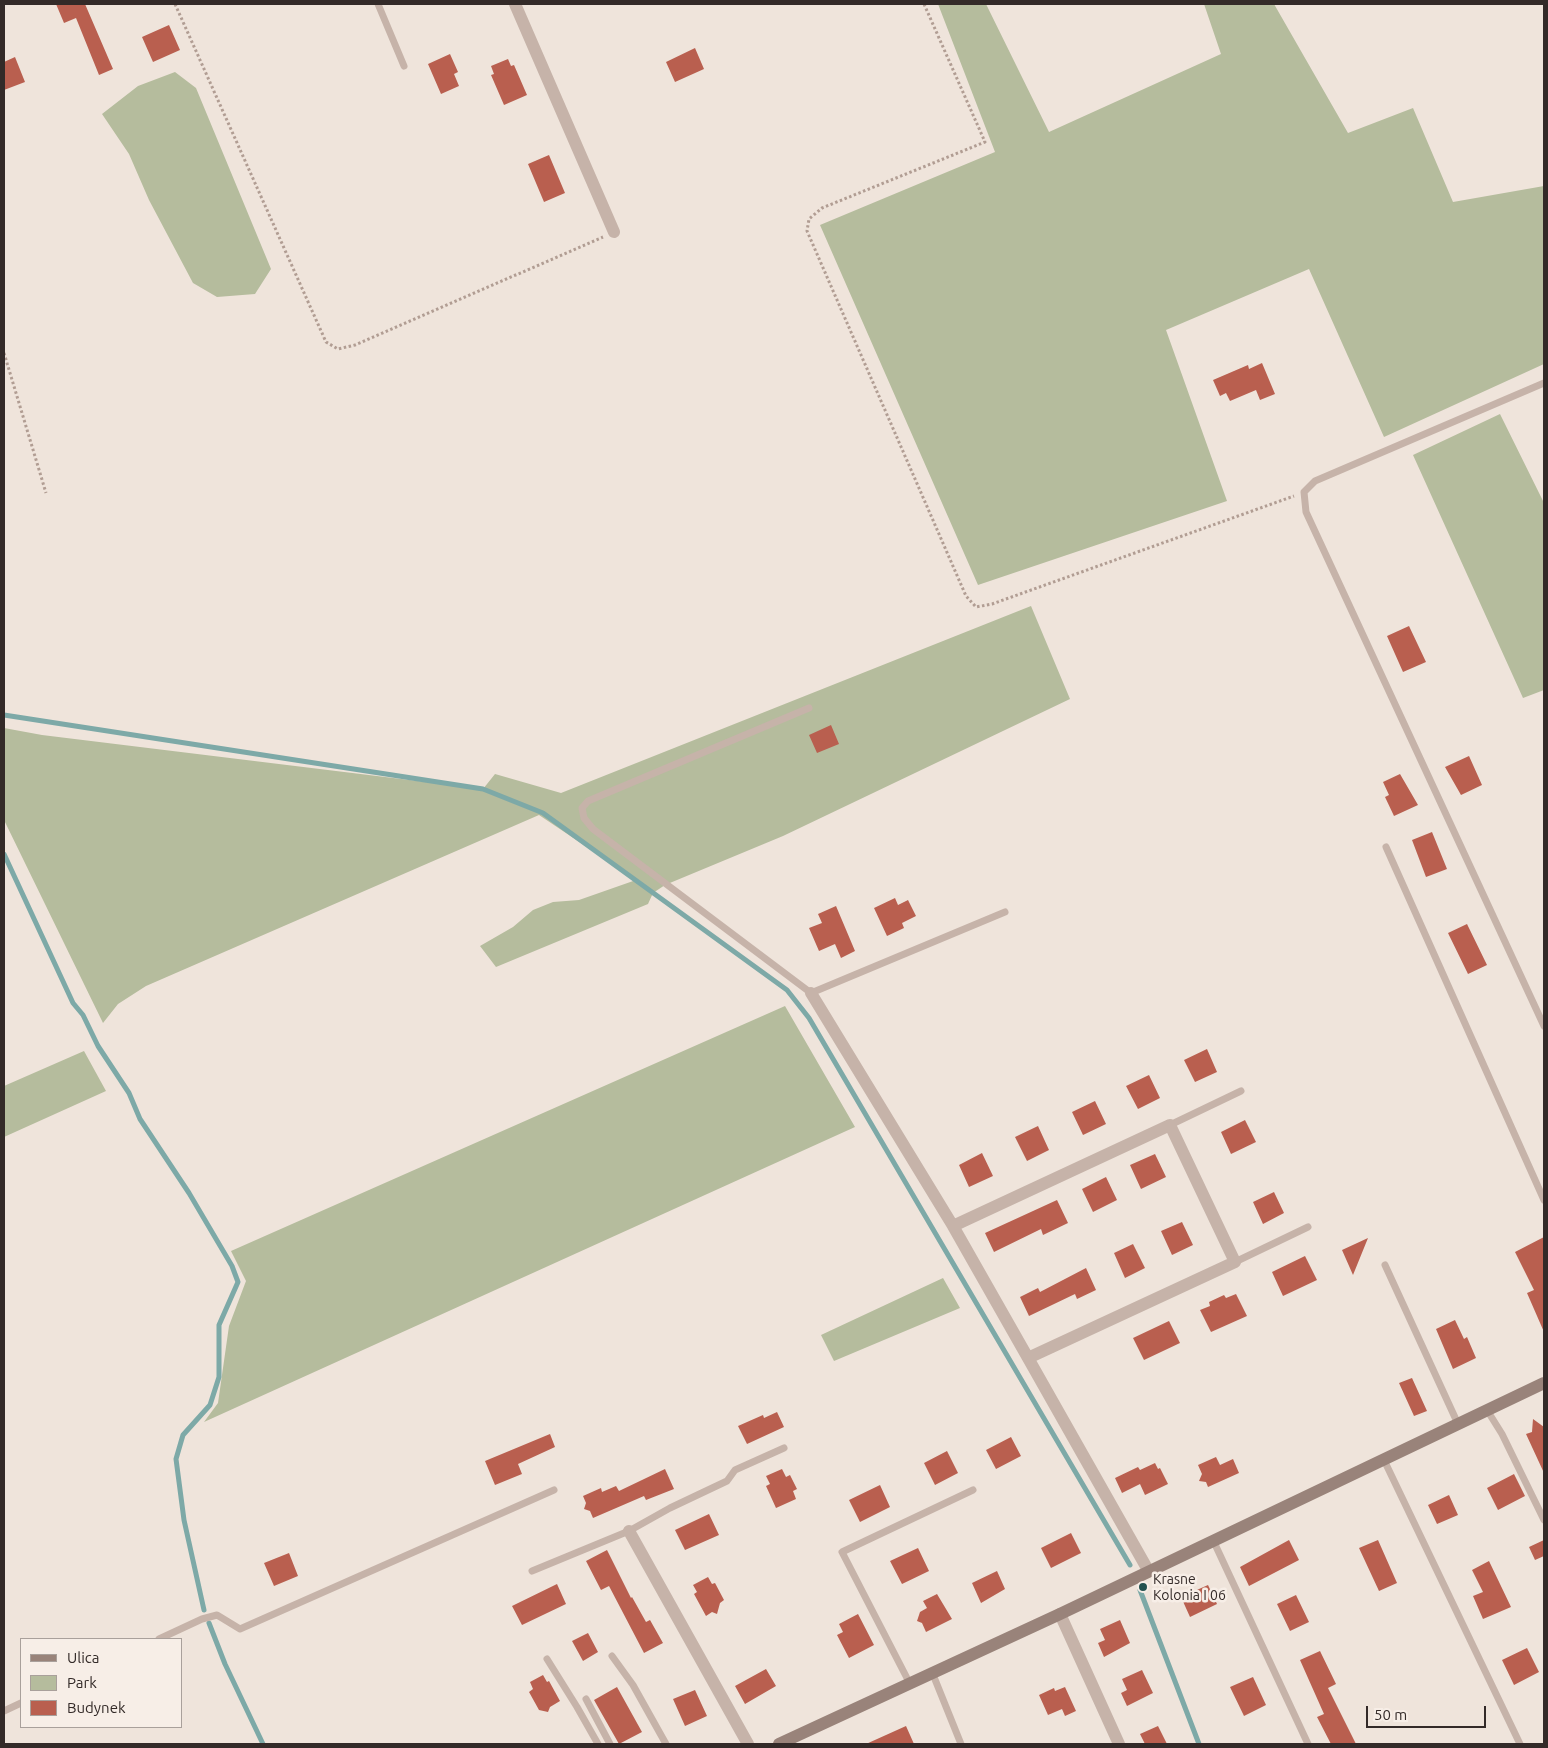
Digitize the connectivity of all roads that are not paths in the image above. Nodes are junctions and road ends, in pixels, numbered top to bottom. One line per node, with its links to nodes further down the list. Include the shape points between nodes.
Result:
1 (378, 4): 3 (lane)
2 (515, 4): 4 (street)
3 (404, 66)
4 (614, 232)
5 (1544, 383): 10 (lane, via 1315,481 1304,492 1306,512)
6 (809, 708): 9 (lane, via 588,801 582,808 584,818 593,829)
7 (1386, 847): 13 (lane)
8 (1005, 912): 9 (lane)
9 (811, 993): 14 (street)
10 (1544, 1026)
11 (1240, 1091): 12 (lane)
12 (1170, 1125): 14 (street); 16 (street)
13 (1544, 1200)
14 (952, 1226): 18 (street)
15 (1308, 1226): 16 (lane)
16 (1235, 1262): 18 (street)
17 (1385, 1265): 21 (lane)
18 (1028, 1358): 29 (street)
19 (1543, 1386): 20 (street)
20 (1487, 1410): 21 (street); 26 (lane)
21 (1458, 1424): 23 (street)
22 (784, 1448): 27 (lane, via 735,1470 727,1481)
23 (1384, 1460): 28 (street); 48 (lane)
24 (554, 1490): 32 (lane, via 240,1629 217,1615)
25 (973, 1490): 36 (lane, via 842,1552)
26 (1544, 1520)
27 (629, 1530): 30 (lane); 43 (street)
28 (1213, 1540): 29 (street); 47 (lane)
29 (1148, 1570): 31 (street)
30 (532, 1571)
31 (1060, 1614): 35 (street); 46 (street)
32 (162, 1638)
33 (612, 1656): 42 (lane, via 633,1685)
34 (547, 1659): 40 (lane)
35 (932, 1672): 36 (street); 45 (lane)
36 (909, 1682): 44 (street)
37 (586, 1699): 41 (lane)
38 (20, 1703): 39 (lane)
39 (4, 1711)
40 (598, 1744)
41 (610, 1744)
42 (666, 1744)
43 (748, 1744)
44 (779, 1744)
45 (961, 1744)
46 (1119, 1744)
47 (1308, 1744)
48 (1520, 1744)

